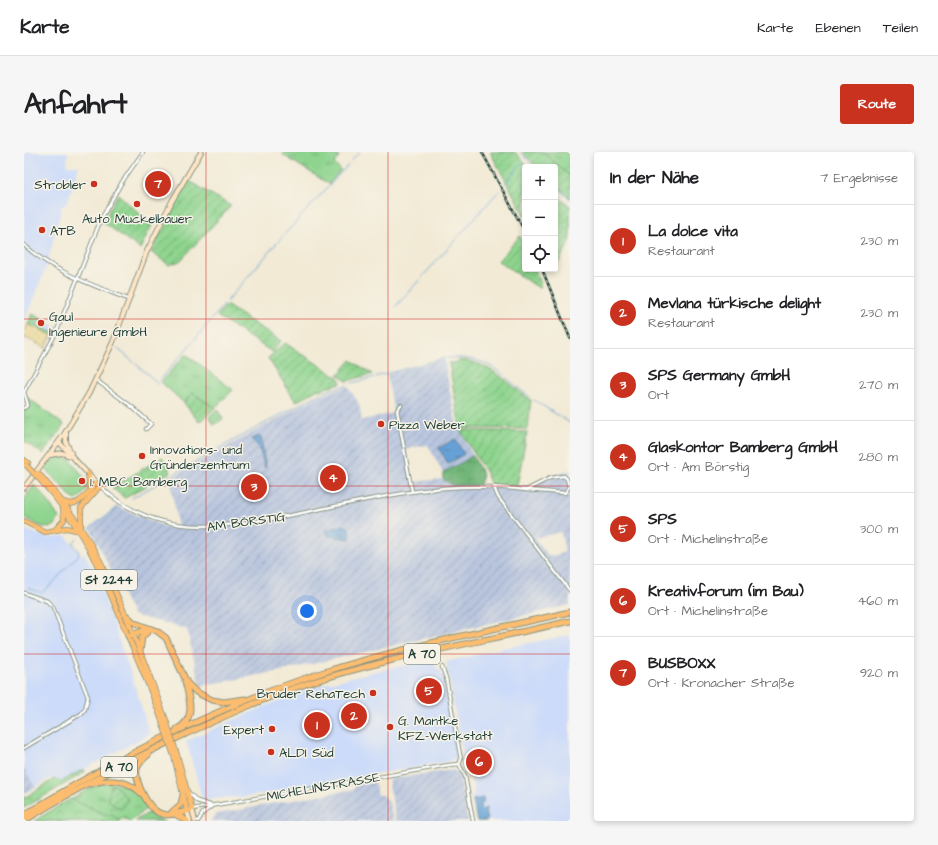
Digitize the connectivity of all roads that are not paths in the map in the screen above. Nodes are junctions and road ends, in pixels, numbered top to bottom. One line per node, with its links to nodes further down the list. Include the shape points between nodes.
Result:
1 (143, 152): 4 (street, via 103,215)
2 (201, 152): 5 (street, via 158,228)
3 (24, 245): 4 (street, via 48,264)
4 (78, 278): 5 (street); 7 (street, via 53,338)
5 (128, 299): 6 (street)
6 (96, 380): 10 (street, via 151,424); 11 (street)
7 (24, 392): 9 (street, via 28,405)
8 (401, 405): 22 (street, via 397,410)
9 (24, 408)
10 (146, 428)
11 (66, 432): 12 (street); 14 (street, via 66,442)
12 (59, 442): 13 (street); 14 (street, AM BÖRSTIG)
13 (50, 455): 14 (street, via 62,453); 19 (street)
14 (72, 457): 16 (street, AM BÖRSTIG)
15 (25, 463): 23 (main road, St 2244, bridge)
16 (88, 473): 17 (street, AM BÖRSTIG); 20 (main road)
17 (98, 484): 20 (main road); 22 (street, AM BÖRSTIG, via 118,501 145,515 179,525 203,527 250,523); 25 (main road, via 80,508)
18 (494, 487): 21 (street, AM BÖRSTIG); 22 (street, AM BÖRSTIG, via 454,487); 27 (street, via 498,497)
19 (24, 488)
20 (90, 490): 23 (main road, via 77,503)
21 (526, 490): 21 (street, AM BÖRSTIG, via 565,493 568,491 569,483 564,476 557,476)
22 (412, 492)
23 (63, 504): 25 (main road, St 2244); 26 (main road, via 64,520)
24 (24, 521): 26 (main road, via 42,531)
25 (81, 529): 26 (main road, via 67,528); 30 (main road, St 2244, via 98,556); 33 (main road, St 2244)
26 (54, 531)
27 (570, 591)
28 (24, 593): 41 (street, via 47,601 53,607 88,697 81,714)
29 (570, 612): 37 (highway, A 70, via 377,657 319,674)
30 (125, 614): 32 (highway, via 134,623); 33 (main road, St 2244)
31 (570, 621): 40 (highway, A 70, via 327,678 251,705)
32 (151, 630): 33 (highway); 34 (highway, via 142,638); 36 (highway, via 158,631 166,638)
33 (131, 635): 34 (main road, St 2244); 38 (main road, St 2244)
34 (140, 651): 38 (main road, St 2244)
35 (442, 667): 43 (street, via 461,760)
36 (183, 674): 37 (highway, via 187,683 196,692 212,700 228,702); 39 (highway, via 190,704 189,717 183,725)
37 (252, 699): 39 (highway, A 70)
38 (164, 720): 42 (main road, St 2244, bridge)
39 (165, 738): 51 (highway, A 70, via 99,771)
40 (161, 746): 44 (highway, A 70); 47 (highway, via 144,758 137,768 137,778)
41 (24, 748)
42 (176, 756): 45 (main road, St 2244); 46 (main road, St 2244)
43 (459, 764): 48 (street, MICHELINSTRASSE); 56 (street, via 465,776)
44 (77, 789): 47 (highway, via 114,780 132,786); 52 (highway, A 70)
45 (188, 791): 48 (street, via 197,801); 49 (main road, St 2244)
46 (183, 795): 49 (main road, St 2244); 50 (highway, via 181,804)
47 (146, 798): 50 (highway, via 158,812)
48 (213, 806): 49 (street, MICHELINSTRASSE); 55 (street, via 203,813)
49 (190, 810): 50 (highway); 53 (street, St 2244); 54 (street, St 2244)
50 (172, 814): 53 (highway)
51 (24, 815)
52 (24, 821)
53 (188, 821)
54 (195, 821)
55 (198, 821)
56 (473, 821)

